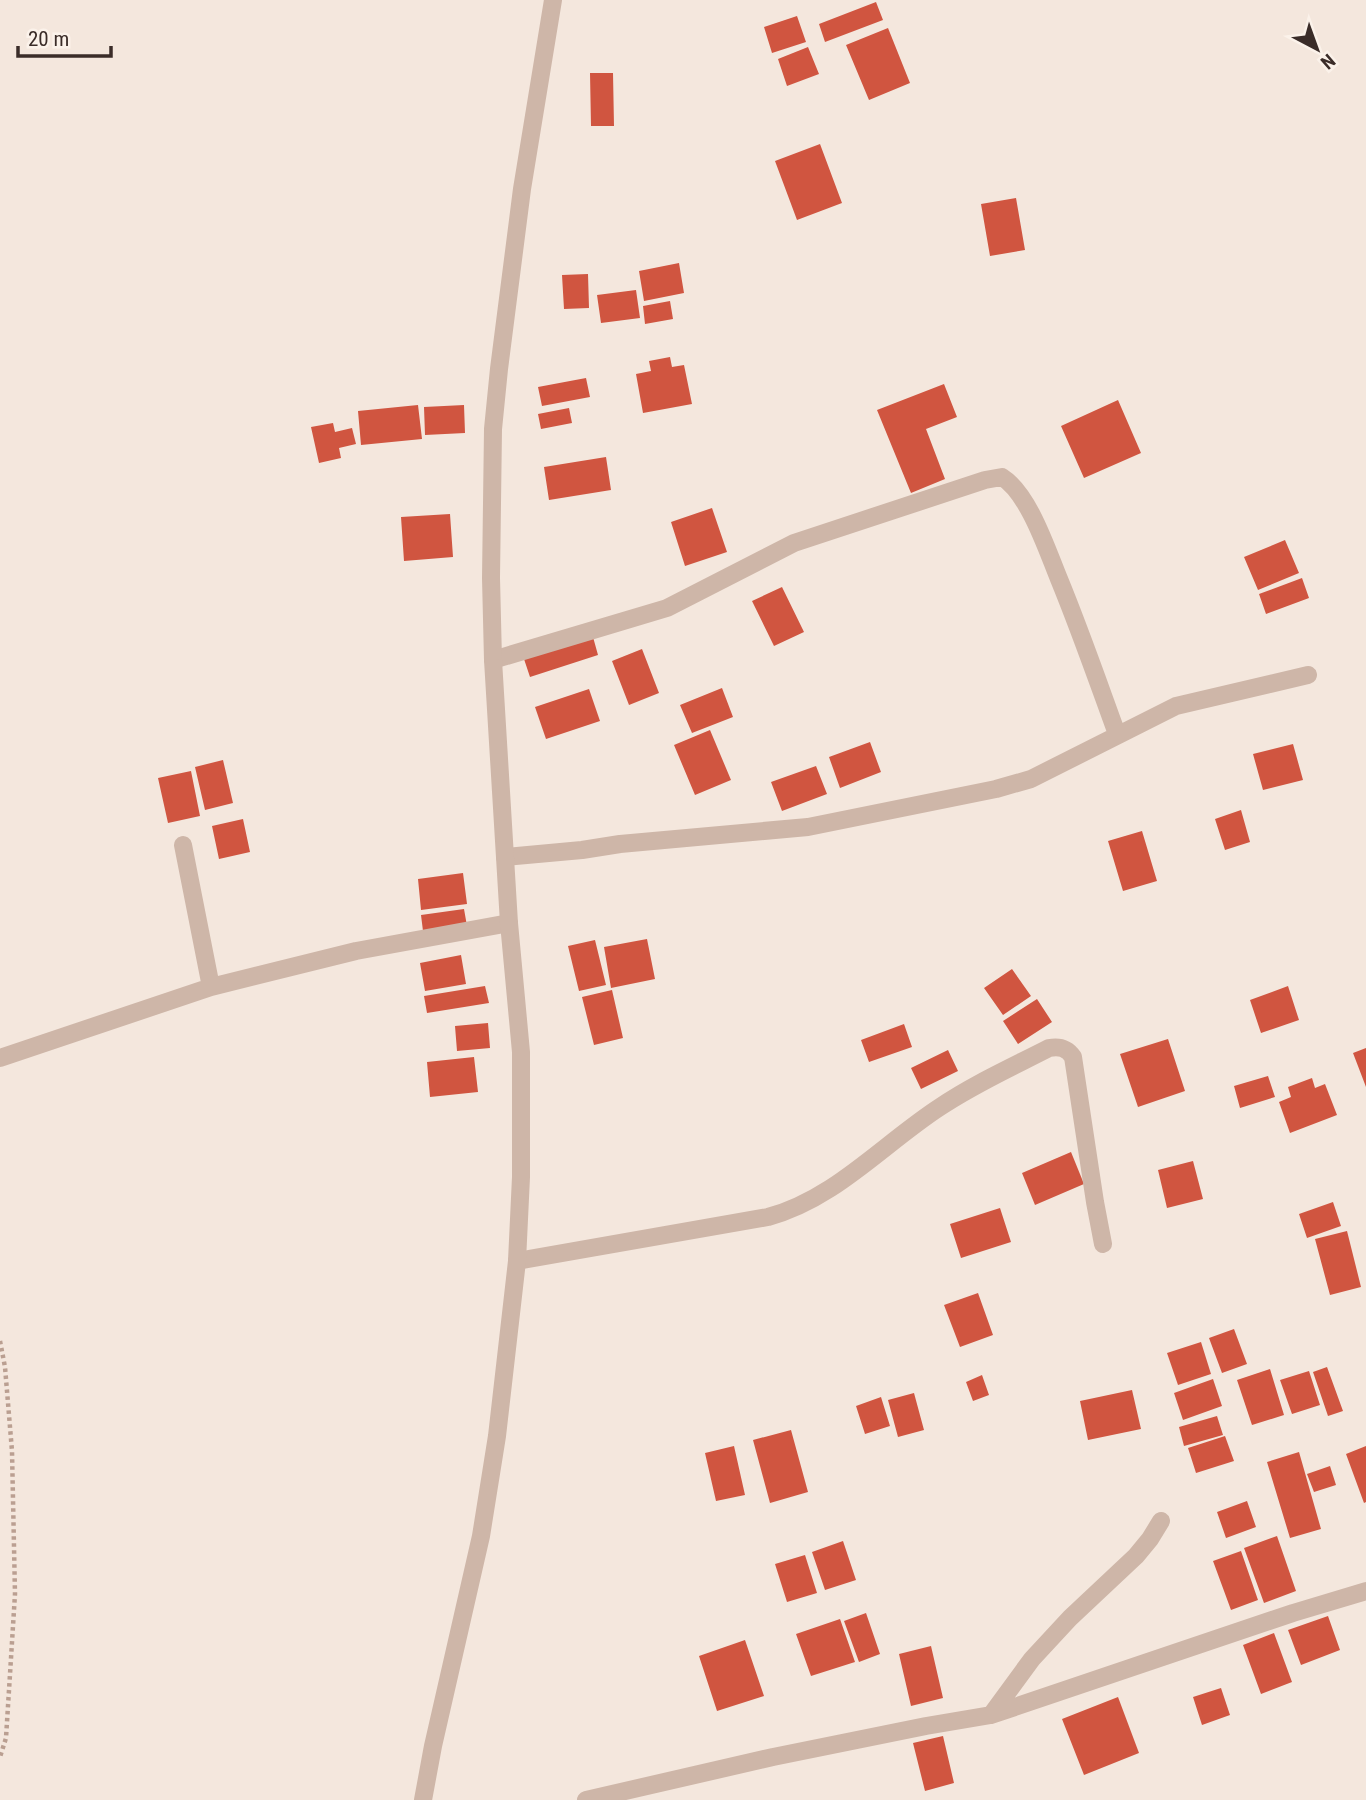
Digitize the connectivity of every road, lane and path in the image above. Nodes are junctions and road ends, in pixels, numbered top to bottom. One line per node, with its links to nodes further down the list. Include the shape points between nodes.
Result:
1 (553, 0): 2 (street, via 522,189 496,405)
2 (493, 660): 4 (street, via 667,608 794,543 1002,477 1018,493 1044,541); 6 (street)
3 (1308, 675): 4 (street, via 1176,706)
4 (1117, 734): 6 (street, via 1031,779 921,805 808,827)
5 (183, 845): 8 (street)
6 (505, 857): 7 (street)
7 (509, 923): 8 (street, via 356,951); 11 (street, via 521,1052)
8 (211, 987): 9 (street)
9 (0, 1058)
10 (1103, 1244): 11 (street, via 1073,1057 1056,1047 970,1088 822,1194 787,1212)
11 (517, 1261): 17 (street, via 481,1536)
12 (0, 1341): 16 (path, via 12,1451 15,1594 6,1738)
13 (1161, 1521): 15 (street, via 1136,1556 1032,1659)
14 (1366, 1591): 15 (street)
15 (991, 1715): 18 (street, via 773,1757)
16 (0, 1756)
17 (423, 1800)
18 (586, 1800)

